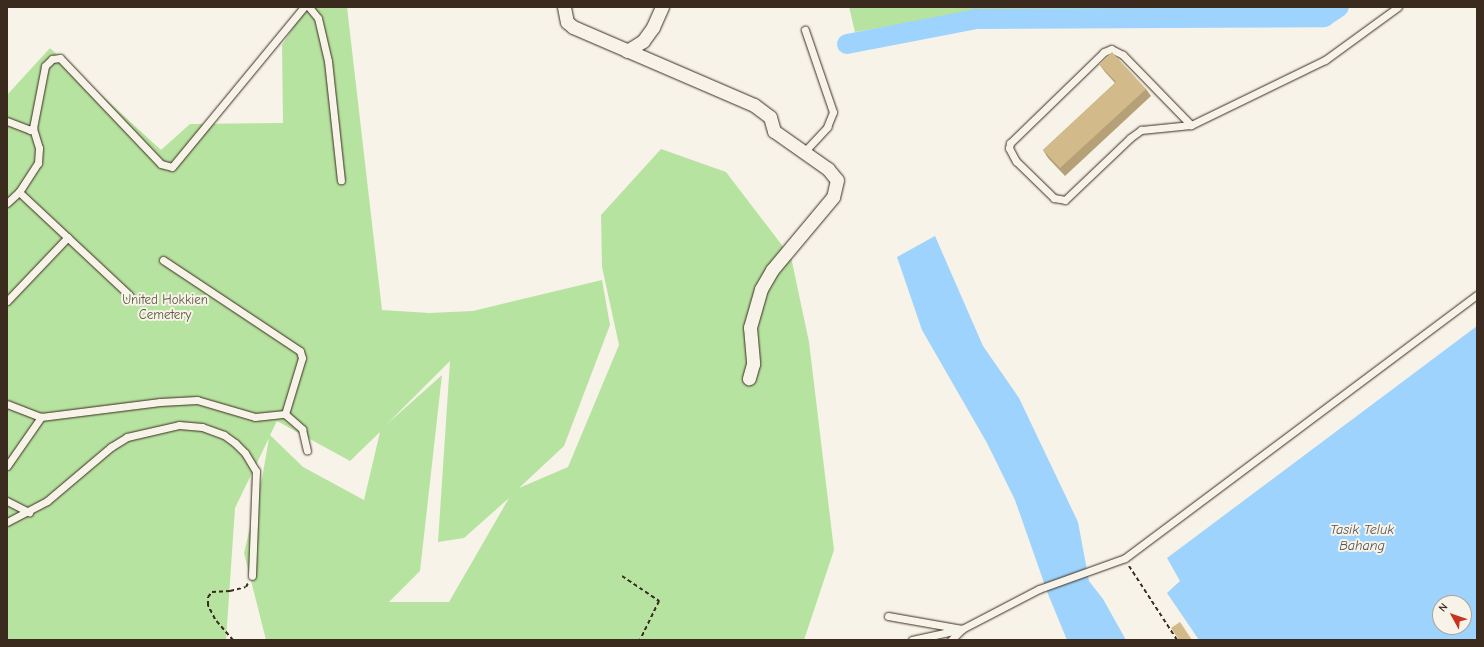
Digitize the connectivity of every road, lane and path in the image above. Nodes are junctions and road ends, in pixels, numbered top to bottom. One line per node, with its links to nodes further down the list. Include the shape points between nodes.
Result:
1 (304, 7): 10 (lane, via 172,168 161,164 60,58 52,59 45,66)
2 (309, 7): 12 (lane, via 318,18 327,55)
3 (564, 7): 7 (street, via 570,26)
4 (662, 7): 7 (street, via 654,27 643,41)
5 (1398, 7): 9 (lane, via 1325,60)
6 (805, 30): 11 (lane, via 833,108 830,122)
7 (627, 51): 11 (street, via 754,105 770,117 774,130)
8 (7, 122): 10 (lane, via 30,130)
9 (1191, 125): 9 (lane, via 1141,130 1069,197 1061,201 1054,198 1016,161 1009,148 1010,143 1104,52 1111,49 1123,55)
10 (34, 128): 13 (lane, via 39,148 38,163)
11 (805, 151): 20 (street, via 834,174 837,180 836,192 772,270 761,289 750,327 753,364)
12 (341, 180)
13 (19, 192): 14 (lane); 15 (lane)
14 (7, 203)
15 (68, 237): 17 (lane); 19 (lane)
16 (163, 260): 22 (lane, via 300,351 302,358)
17 (129, 295)
18 (1477, 295): 29 (lane)
19 (7, 300)
20 (749, 378)
21 (7, 404): 23 (lane)
22 (285, 414): 23 (lane, via 255,417 197,400 146,403); 24 (lane, via 302,429)
23 (40, 417): 25 (lane)
24 (307, 450)
25 (7, 466)
26 (7, 501): 27 (lane)
27 (29, 512): 28 (lane); 30 (lane, via 75,479 111,447 127,438 179,425 212,430 224,435 245,453 256,471)
28 (7, 522)
29 (1125, 558): 33 (lane, via 1090,568 1039,589); 38 (path)
30 (252, 576): 34 (path, via 246,587 212,592 208,597 214,619)
31 (622, 576): 35 (path, via 660,601)
32 (888, 616): 33 (lane)
33 (962, 629): 36 (lane); 37 (lane)
34 (233, 640)
35 (640, 640)
36 (912, 640)
37 (951, 640)
38 (1177, 640)

